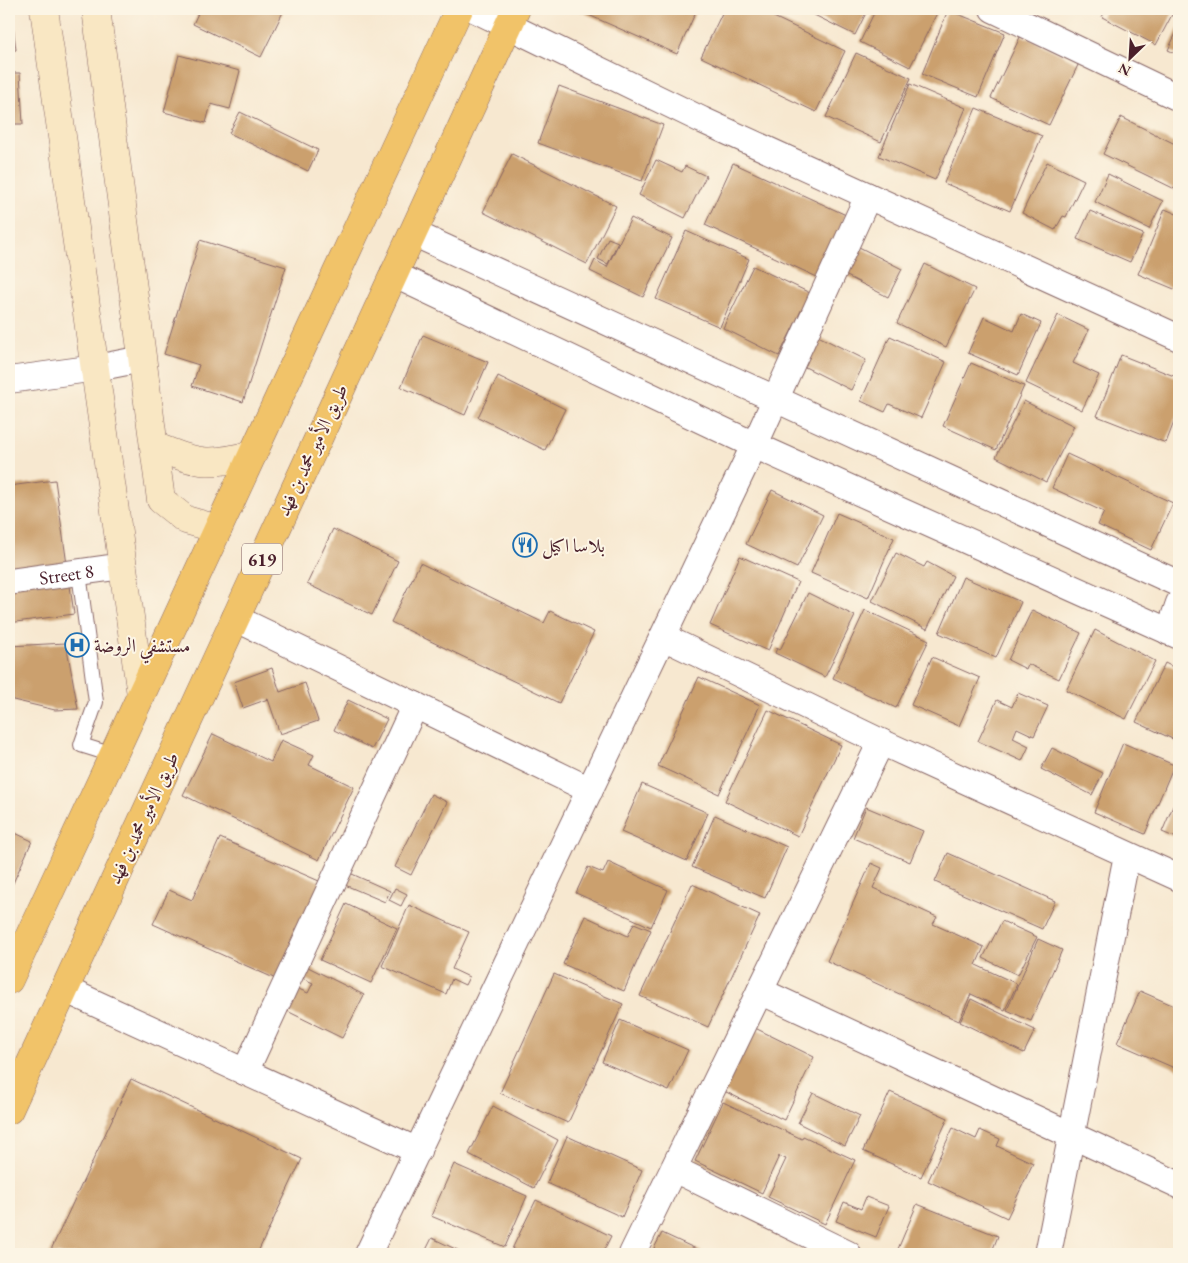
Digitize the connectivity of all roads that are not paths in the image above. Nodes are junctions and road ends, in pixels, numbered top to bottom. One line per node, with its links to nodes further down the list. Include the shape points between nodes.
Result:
1 (44, 9): 13 (street)
2 (96, 9): 12 (street)
3 (459, 9): 18 (highway, 619)
4 (474, 9): 6 (street)
5 (993, 9): 7 (street)
6 (512, 17): 8 (street, via 702,120); 9 (highway, طريق الأمير محمد بن فهد / 619)
7 (1179, 98)
8 (868, 196): 11 (street); 15 (street)
9 (413, 233): 10 (highway, طريق الأمير محمد بن فهد / 619); 15 (street)
10 (393, 274): 16 (street); 25 (highway, طريق الأمير محمد بن فهد / 619)
11 (1179, 338)
12 (142, 358): 13 (street); 17 (street)
13 (96, 368): 14 (street); 20 (street)
14 (9, 380)
15 (774, 399): 16 (street); 23 (street)
16 (754, 445): 26 (street); 27 (street)
17 (154, 446): 18 (street, via 192,461 223,462); 19 (street, via 161,500 186,520)
18 (253, 454): 19 (highway, 619)
19 (218, 529): 28 (highway, 619)
20 (123, 566): 21 (street, Street 8); 28 (street)
21 (79, 573): 22 (street, Street 8); 31 (lane, via 96,702 81,745)
22 (9, 582)
23 (1179, 584)
24 (1179, 603): 26 (street)
25 (235, 618): 29 (street); 36 (highway, طريق الأمير محمد بن فهد / 619)
26 (1174, 634)
27 (663, 638): 30 (street); 32 (street)
28 (141, 695): 31 (highway, 619)
29 (415, 705): 32 (street); 38 (street)
30 (881, 742): 33 (street); 37 (street)
31 (113, 755): 35 (highway, 619)
32 (590, 790): 41 (street)
33 (1127, 855): 34 (street); 40 (street)
34 (1179, 878)
35 (9, 980)
36 (64, 989): 38 (street); 39 (highway, طريق الأمير محمد بن فهد / 619)
37 (760, 991): 40 (street); 42 (street)
38 (245, 1072): 41 (street)
39 (9, 1110)
40 (1072, 1135): 43 (street); 47 (street)
41 (418, 1151): 44 (street)
42 (674, 1169): 45 (street); 46 (street)
43 (1179, 1185)
44 (368, 1254)
45 (632, 1254)
46 (848, 1254)
47 (1048, 1254)

